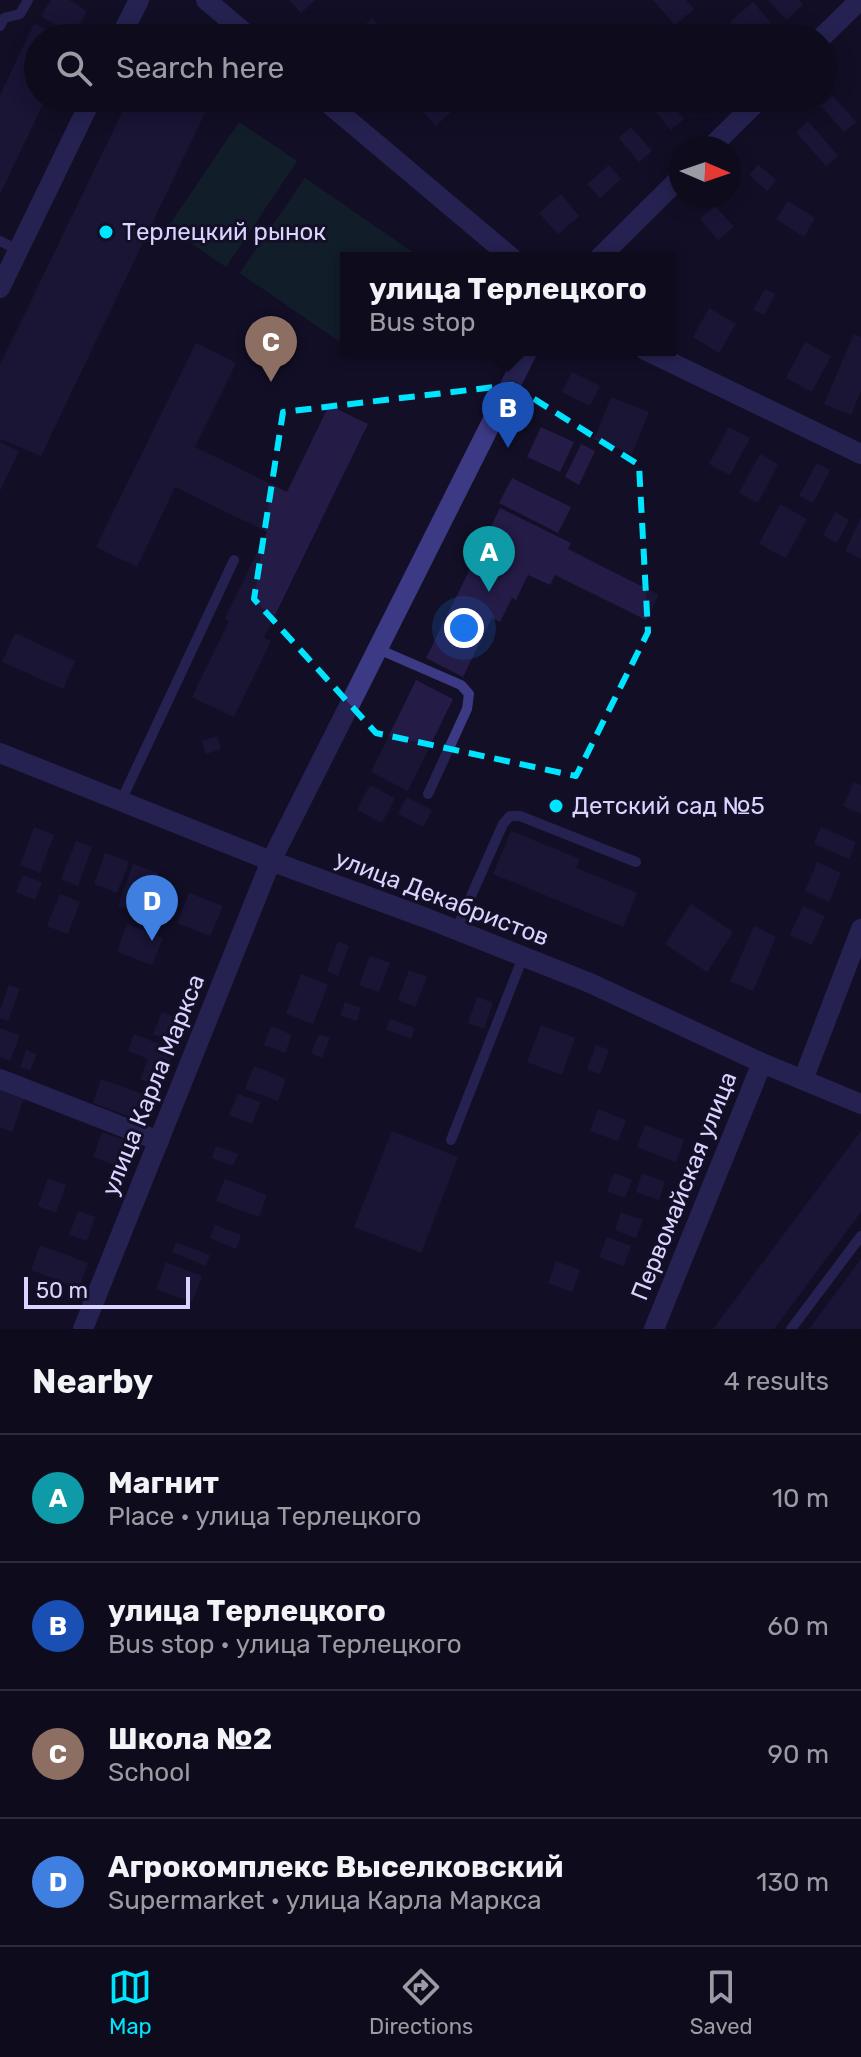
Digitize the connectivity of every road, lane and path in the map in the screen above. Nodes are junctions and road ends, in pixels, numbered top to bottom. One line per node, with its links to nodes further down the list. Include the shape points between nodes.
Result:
1 (28, 0): 8 (lane, via 20,14 4,18)
2 (139, 0): 5 (street)
3 (206, 0): 6 (street)
4 (860, 0): 7 (street)
5 (127, 24)
6 (234, 24)
7 (835, 24)
8 (0, 26)
9 (84, 112): 14 (street)
10 (339, 112): 15 (street)
11 (747, 112): 12 (street)
12 (722, 136)
13 (669, 189): 16 (street)
14 (9, 246): 17 (street)
15 (505, 252)
16 (605, 252)
17 (0, 288)
18 (525, 356): 22 (street, улица Карла Маркса)
19 (657, 356): 20 (street)
20 (861, 454)
21 (234, 560): 25 (lane)
22 (378, 649): 24 (lane, via 461,685 469,694); 26 (street, улица Карла Маркса)
23 (0, 753): 25 (street, улица Декабристов)
24 (428, 794)
25 (121, 801): 26 (street, улица Декабристов)
26 (271, 861): 29 (street, улица Декабристов); 36 (street, улица Карла Маркса)
27 (636, 862): 29 (lane, via 510,816)
28 (861, 929): 33 (street)
29 (456, 930): 30 (street, улица Декабристов)
30 (523, 957): 31 (street, улица Декабристов); 35 (lane)
31 (762, 1063): 33 (street, улица Декабристов); 39 (street, Первомайская улица)
32 (0, 1079): 36 (street)
33 (803, 1080): 34 (street, улица Декабристов)
34 (861, 1104)
35 (451, 1140)
36 (159, 1141): 38 (street, улица Карла Маркса)
37 (861, 1236): 40 (lane)
38 (83, 1329)
39 (654, 1329)
40 (791, 1329)

